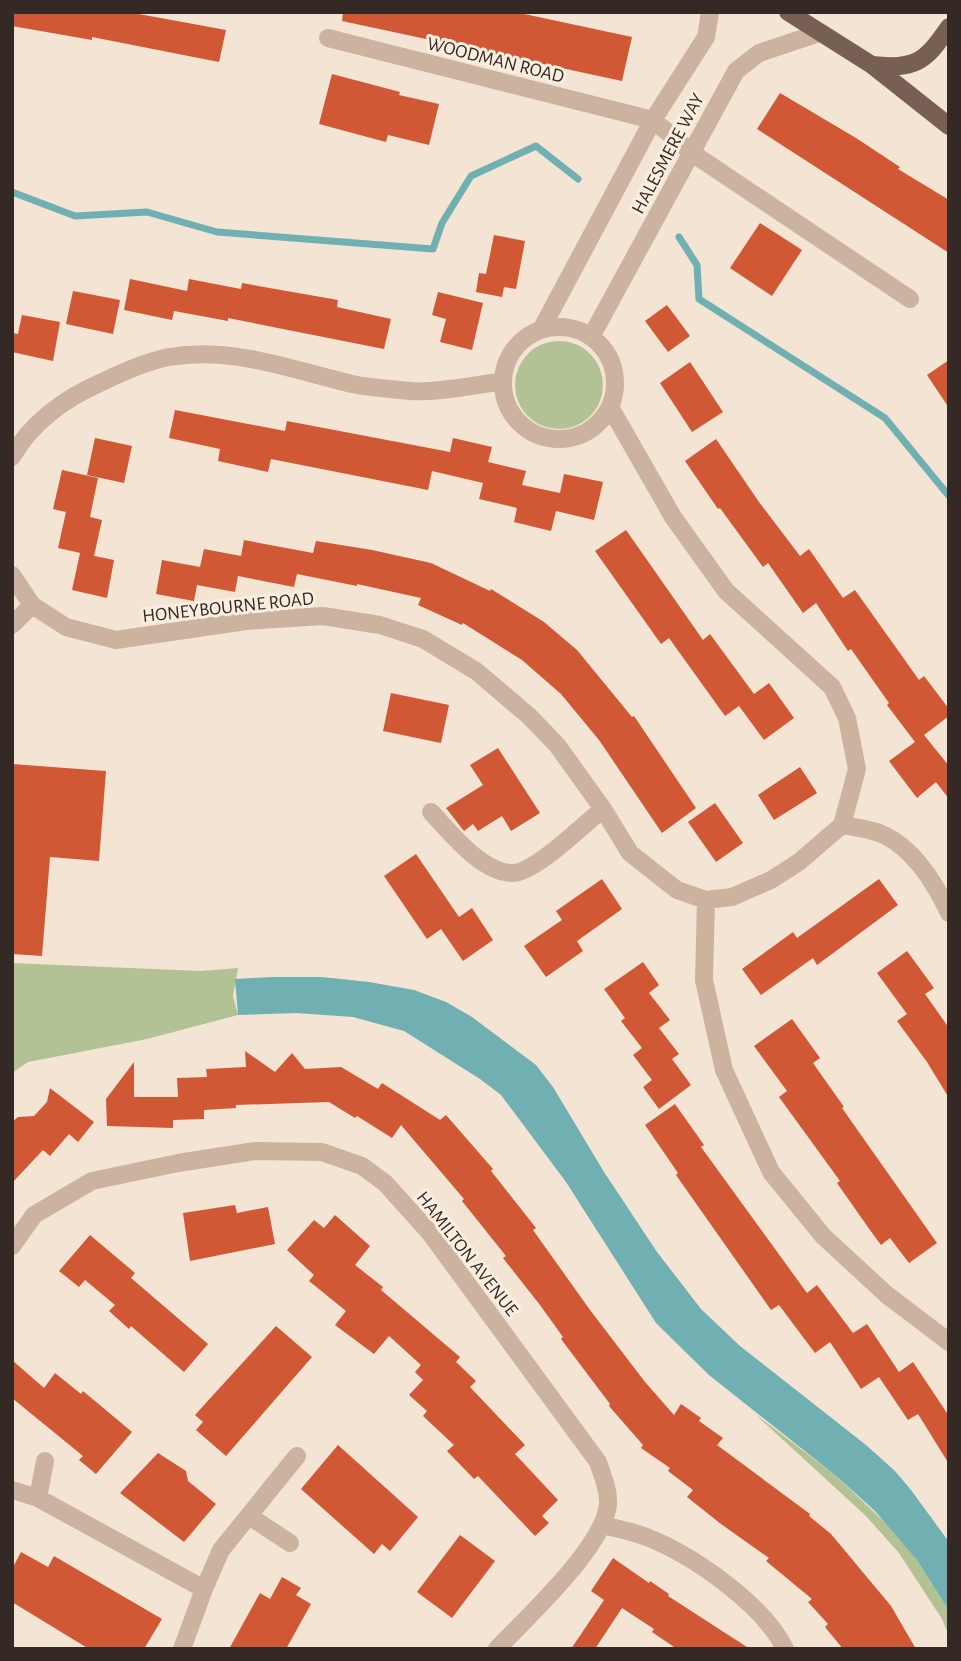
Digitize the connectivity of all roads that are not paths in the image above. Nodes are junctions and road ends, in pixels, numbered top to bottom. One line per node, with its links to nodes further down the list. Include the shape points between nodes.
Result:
1 (710, 12): 7 (street, HALESMERE WAY, via 706,37)
2 (788, 12): 4 (main road)
3 (949, 27): 6 (main road, via 932,52 918,62)
4 (819, 33): 6 (main road); 9 (street, HALESMERE WAY, via 759,53 736,71)
5 (328, 38): 7 (street, WOODMAN ROAD)
6 (872, 65): 8 (main road)
7 (653, 120): 9 (street); 11 (street, HALESMERE WAY)
8 (949, 126)
9 (692, 153): 10 (street); 12 (street, HALESMERE WAY)
10 (909, 299)
11 (542, 328): 12 (street, via 569,326); 13 (street, via 518,345)
12 (591, 337): 14 (street, via 613,366 615,389)
13 (500, 382): 14 (street, via 512,415 538,435 555,439 587,432); 15 (street, via 414,391 355,384 262,360 171,357 142,364 81,391)
14 (610, 407): 21 (street, via 673,517 726,591 832,687 847,718 857,769)
15 (15, 445)
16 (12, 575): 17 (street, HONEYBOURNE ROAD)
17 (32, 605): 18 (street); 19 (street, HONEYBOURNE ROAD, via 65,627 116,640 246,621 323,616 380,625 423,639 476,670 529,716 557,745)
18 (12, 625)
19 (603, 809): 20 (street, via 531,868 511,873 486,865); 22 (street, HONEYBOURNE ROAD, via 630,853 677,890)
20 (431, 812)
21 (842, 825): 22 (street, via 771,880 732,897); 23 (street, via 885,835 912,856)
22 (706, 900): 25 (street, via 704,980 724,1070 771,1172 823,1236 887,1296)
23 (949, 914)
24 (12, 1246): 31 (street, HAMILTON AVENUE, via 34,1215 92,1181 255,1151 322,1152 362,1166 430,1233 598,1462 608,1490)
25 (949, 1342)
26 (297, 1456): 30 (street)
27 (46, 1461): 29 (street)
28 (12, 1489): 29 (street)
29 (38, 1498): 33 (street)
30 (249, 1516): 32 (street); 33 (street, via 221,1550)
31 (603, 1525): 35 (street, HAMILTON AVENUE, via 584,1554); 36 (street, via 647,1537 706,1569 759,1612)
32 (290, 1543)
33 (204, 1589): 34 (street)
34 (183, 1649)
35 (498, 1649)
36 (785, 1649)

